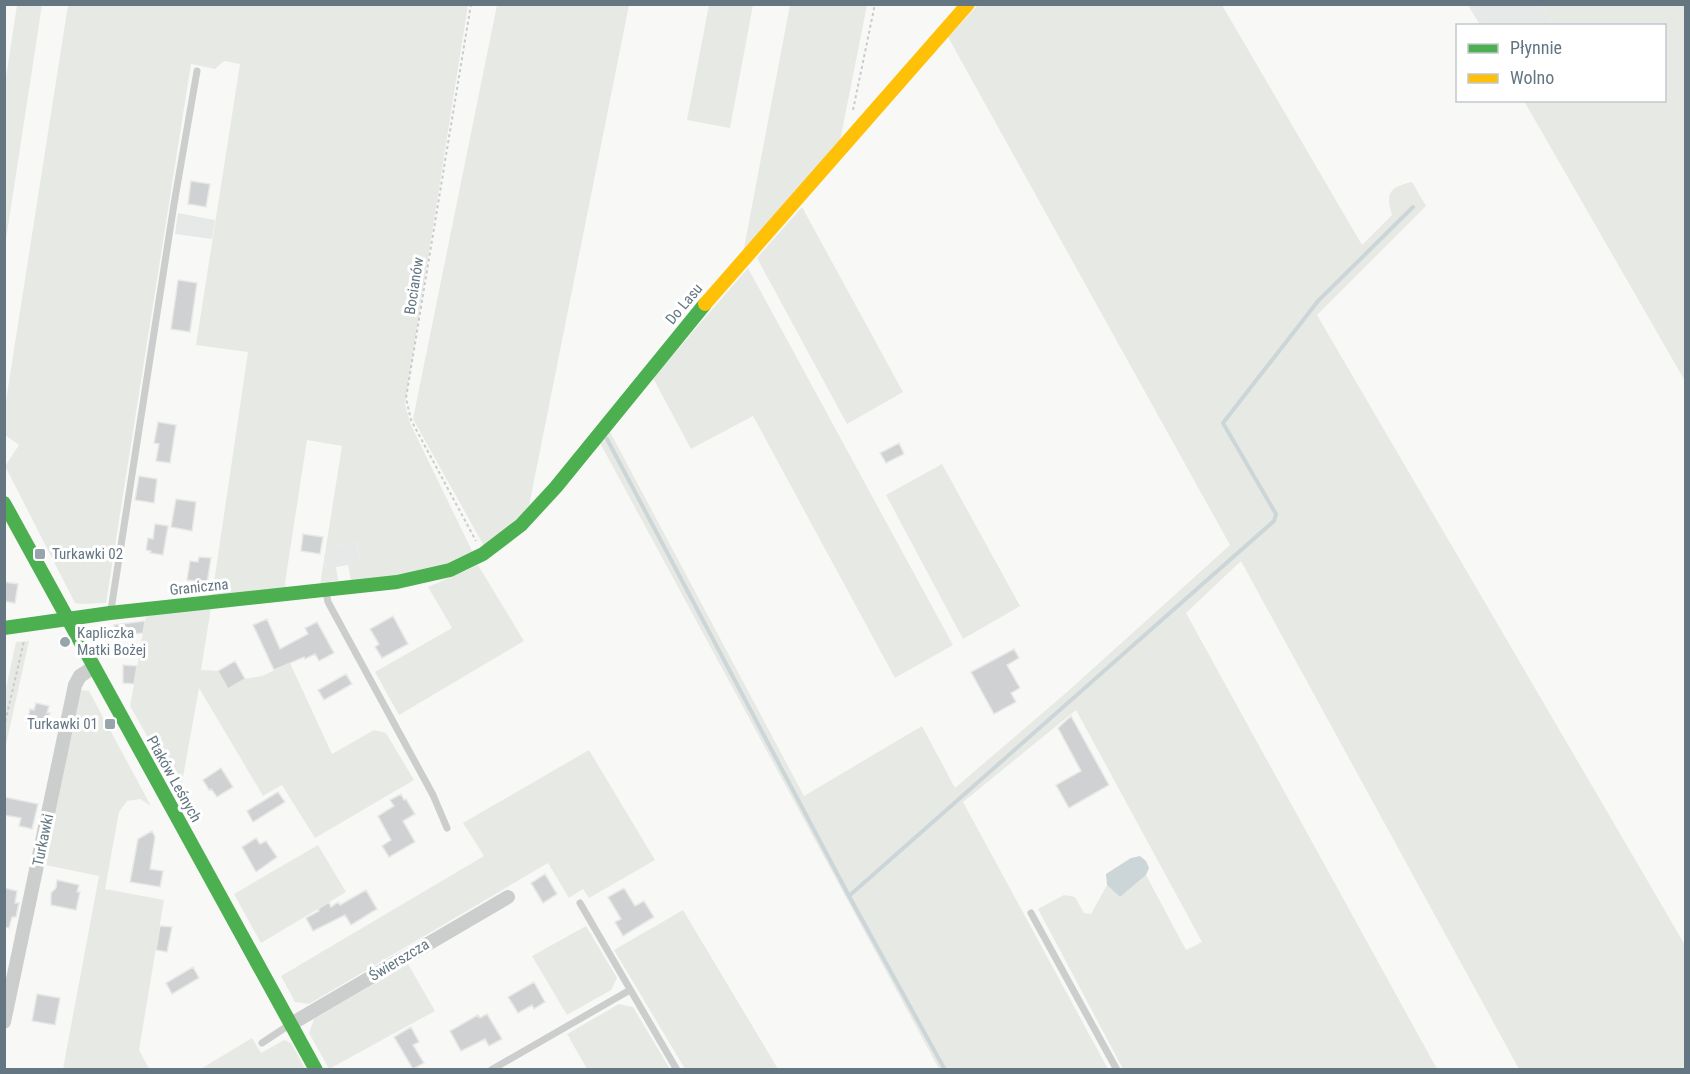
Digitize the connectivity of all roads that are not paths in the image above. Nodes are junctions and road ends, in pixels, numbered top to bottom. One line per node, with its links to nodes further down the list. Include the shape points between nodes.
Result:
1 (968, 4): 4 (street, Do Lasu, via 746,256 521,525 483,555 450,570)
2 (196, 71): 6 (lane)
3 (4, 503): 7 (street, Ptaków Leśnych)
4 (397, 582): 5 (street, Graniczna)
5 (325, 590): 6 (street, Graniczna); 10 (lane)
6 (110, 613): 7 (street, Graniczna)
7 (68, 620): 8 (street, Graniczna); 9 (street, Ptaków Leśnych)
8 (4, 628)
9 (94, 667): 15 (street, Turkawki, via 80,676 75,685); 16 (street, Ptaków Leśnych)
10 (447, 828)
11 (508, 897): 16 (street, Świerszcza)
12 (580, 903): 14 (lane)
13 (1031, 913): 22 (lane)
14 (630, 990): 18 (lane); 21 (lane)
15 (4, 1022)
16 (291, 1024): 17 (lane); 19 (street, Ptaków Leśnych)
17 (262, 1043)
18 (500, 1068): 20 (lane)
19 (316, 1070)
20 (491, 1070)
21 (677, 1070)
22 (1117, 1070)

